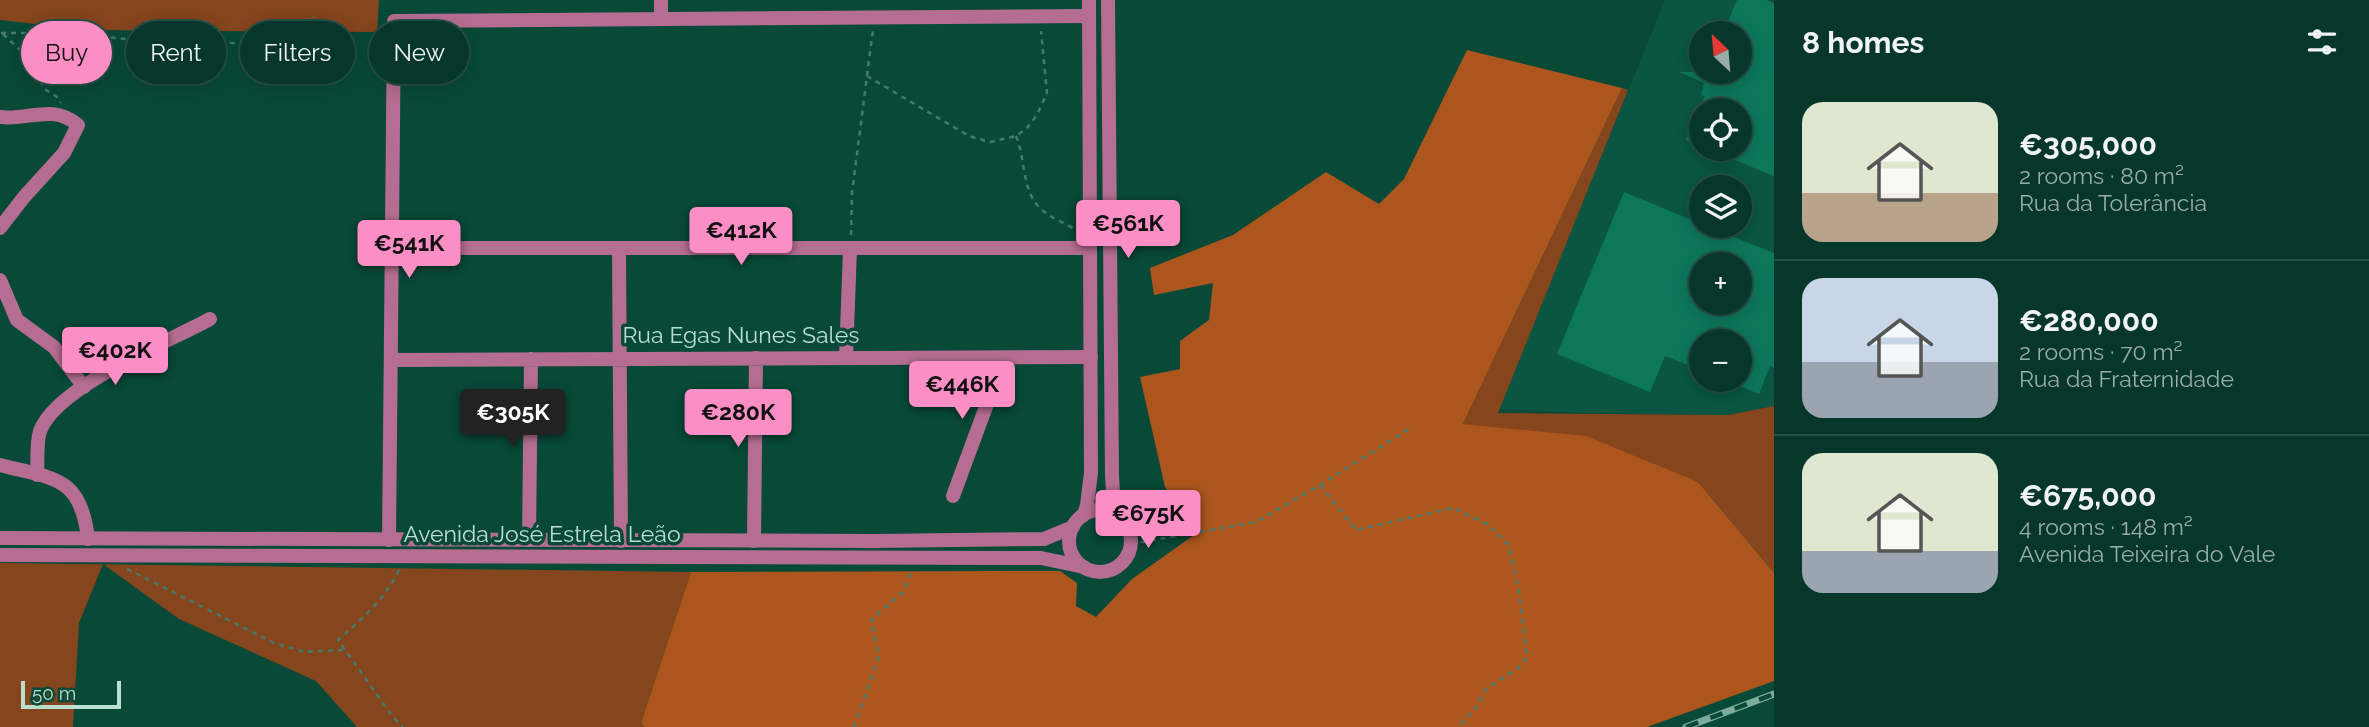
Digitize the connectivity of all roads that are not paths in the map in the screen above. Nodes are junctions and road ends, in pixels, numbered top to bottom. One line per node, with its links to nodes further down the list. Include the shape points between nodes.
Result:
1 (661, 0): 5 (street)
2 (1089, 0): 4 (street)
3 (1108, 0): 26 (street, via 1112,476 1113,494)
4 (1089, 16): 5 (street); 8 (street)
5 (661, 18): 9 (street, via 394,21)
6 (0, 117): 7 (street, via 15,119 39,112 69,117 78,125 64,153)
7 (0, 228)
8 (1090, 243): 10 (street); 14 (street)
9 (392, 248): 11 (street); 20 (street)
10 (850, 249): 11 (street); 17 (street)
11 (620, 250): 15 (street)
12 (0, 280): 21 (street, via 17,320 54,347)
13 (210, 319): 21 (street)
14 (1091, 357): 18 (street, Rua Egas Nunes Sales); 25 (street, via 1091,473)
15 (620, 358): 16 (street, Rua Egas Nunes Sales); 19 (street, Rua Egas Nunes Sales); 32 (street)
16 (756, 358): 17 (street, Rua Egas Nunes Sales); 33 (street)
17 (846, 358): 18 (street, Rua Egas Nunes Sales)
18 (1004, 358): 24 (street)
19 (531, 359): 20 (street, Rua Egas Nunes Sales); 31 (street)
20 (391, 360): 30 (street)
21 (84, 387): 23 (street, via 53,409 40,432)
22 (0, 465): 23 (street)
23 (37, 475): 29 (street, via 72,489 85,515)
24 (953, 496)
25 (1084, 515): 26 (street, via 1102,510); 27 (street)
26 (1126, 524): 35 (street, via 1131,544 1123,563 1114,569)
27 (1073, 527): 33 (street, Avenida José Estrela Leão, via 1044,539); 35 (street, via 1069,545)
28 (0, 538): 29 (street, Avenida José Estrela Leão)
29 (88, 539): 30 (street, Avenida José Estrela Leão)
30 (389, 540): 31 (street, Avenida José Estrela Leão)
31 (529, 540): 32 (street, Avenida José Estrela Leão)
32 (621, 541): 33 (street, Avenida José Estrela Leão)
33 (754, 541)
34 (0, 555): 35 (street, Avenida José Estrela Leão, via 1041,558)
35 (1084, 568)

